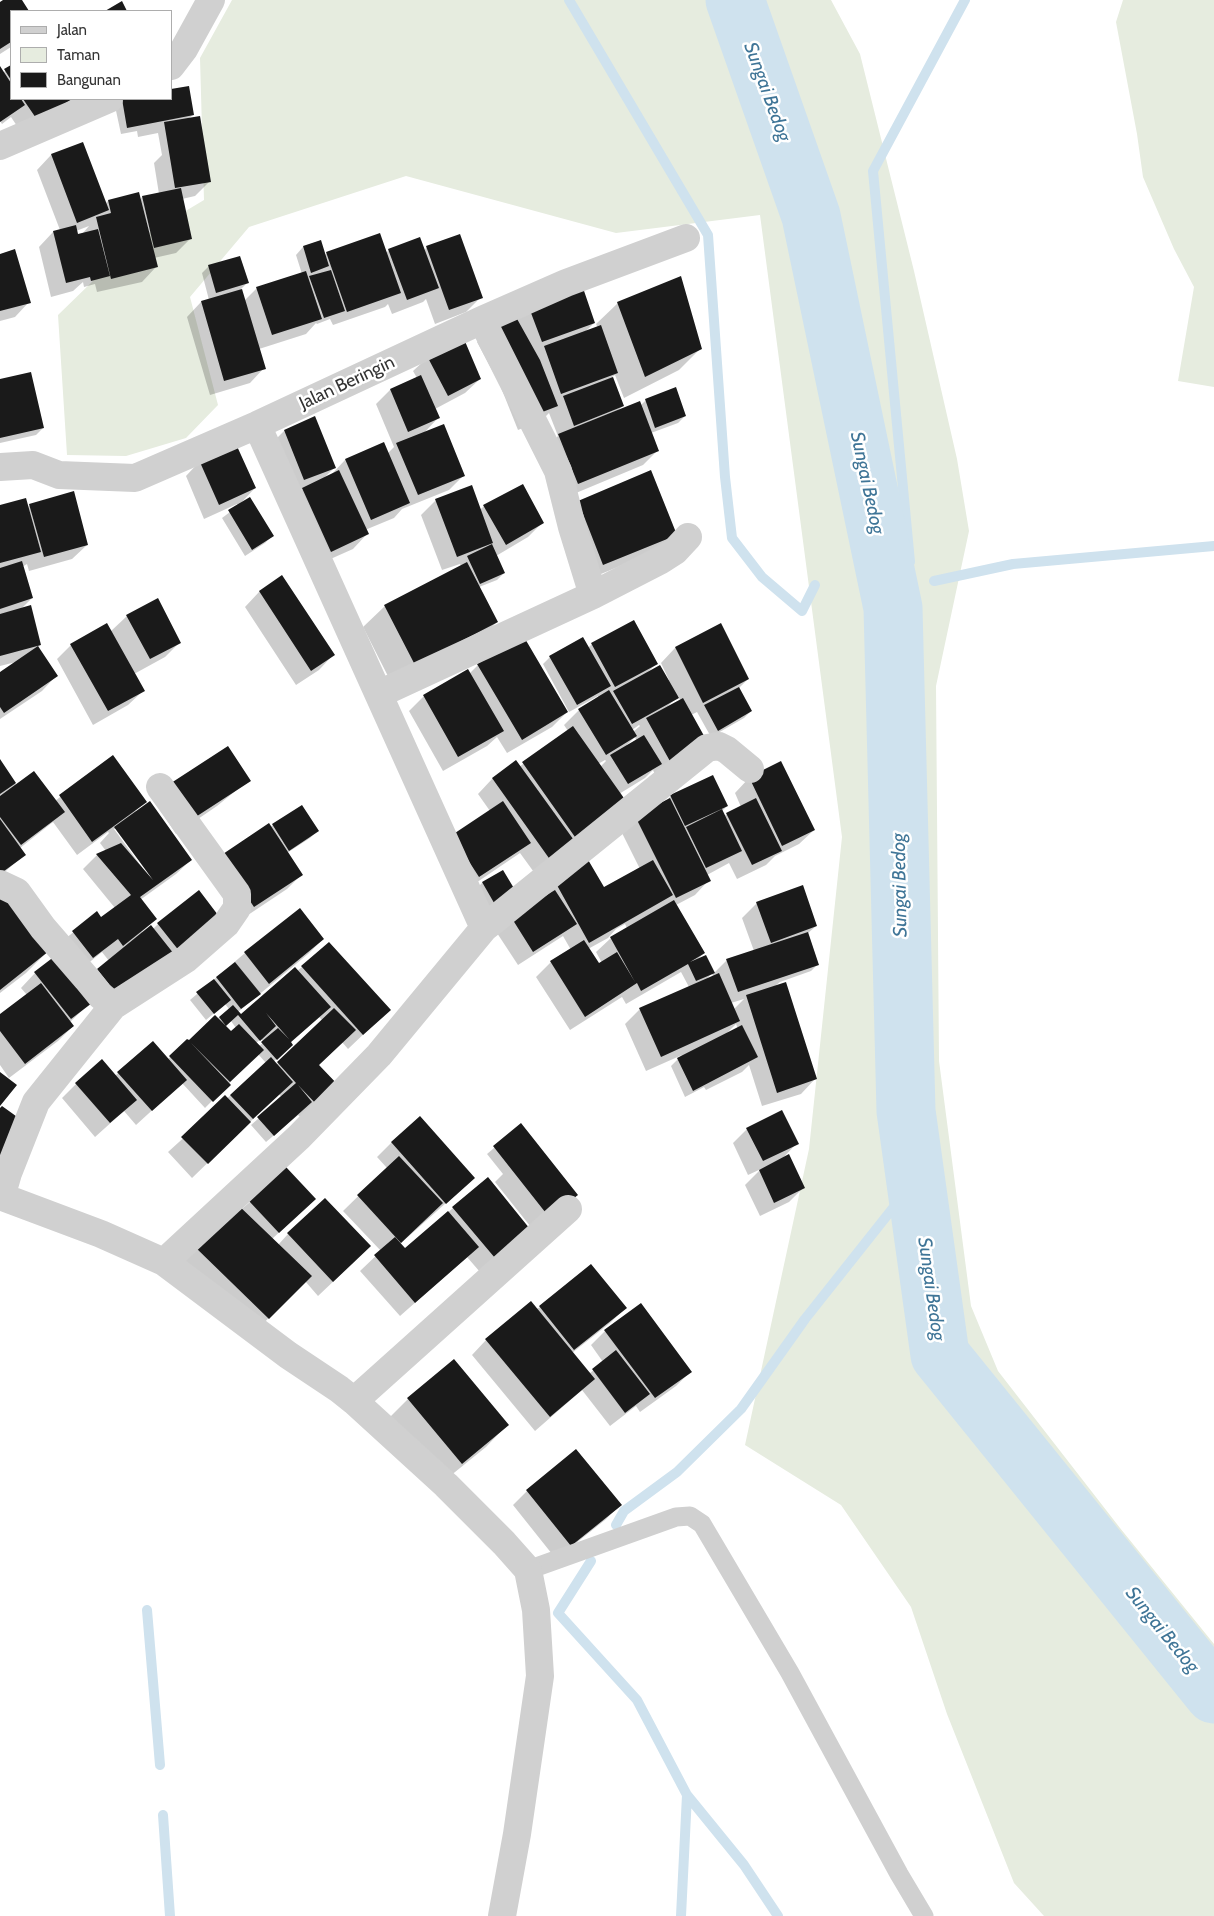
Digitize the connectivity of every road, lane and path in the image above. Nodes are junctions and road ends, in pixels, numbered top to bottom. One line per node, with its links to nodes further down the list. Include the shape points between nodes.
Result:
1 (211, 0): 2 (street)
2 (172, 65)
3 (107, 100): 4 (street)
4 (0, 146)
5 (686, 238): 6 (street, Jalan Beringin, via 566,283)
6 (482, 320): 7 (street, Jalan Beringin); 10 (street, via 558,471)
7 (257, 424): 8 (street, Jalan Beringin, via 135,478 59,475 33,465); 11 (street)
8 (0, 467)
9 (688, 537): 10 (street, via 676,551)
10 (593, 595): 11 (street)
11 (379, 694): 15 (street)
12 (750, 770): 15 (street, via 719,746 708,748)
13 (160, 787): 16 (street, via 237,894 237,908 226,924 186,958)
14 (0, 884): 16 (street, via 17,892 43,928)
15 (484, 928): 19 (street, via 366,1069 299,1137)
16 (113, 1006): 17 (street, via 36,1102)
17 (1, 1197): 19 (street, via 101,1234)
18 (568, 1209): 20 (street)
19 (164, 1262): 20 (street)
20 (354, 1401): 21 (street, via 446,1485)
21 (528, 1570): 22 (street, via 536,1610 540,1676); 23 (lane, via 676,1517 690,1516 702,1524 790,1673)
22 (502, 1916)
23 (924, 1916)

